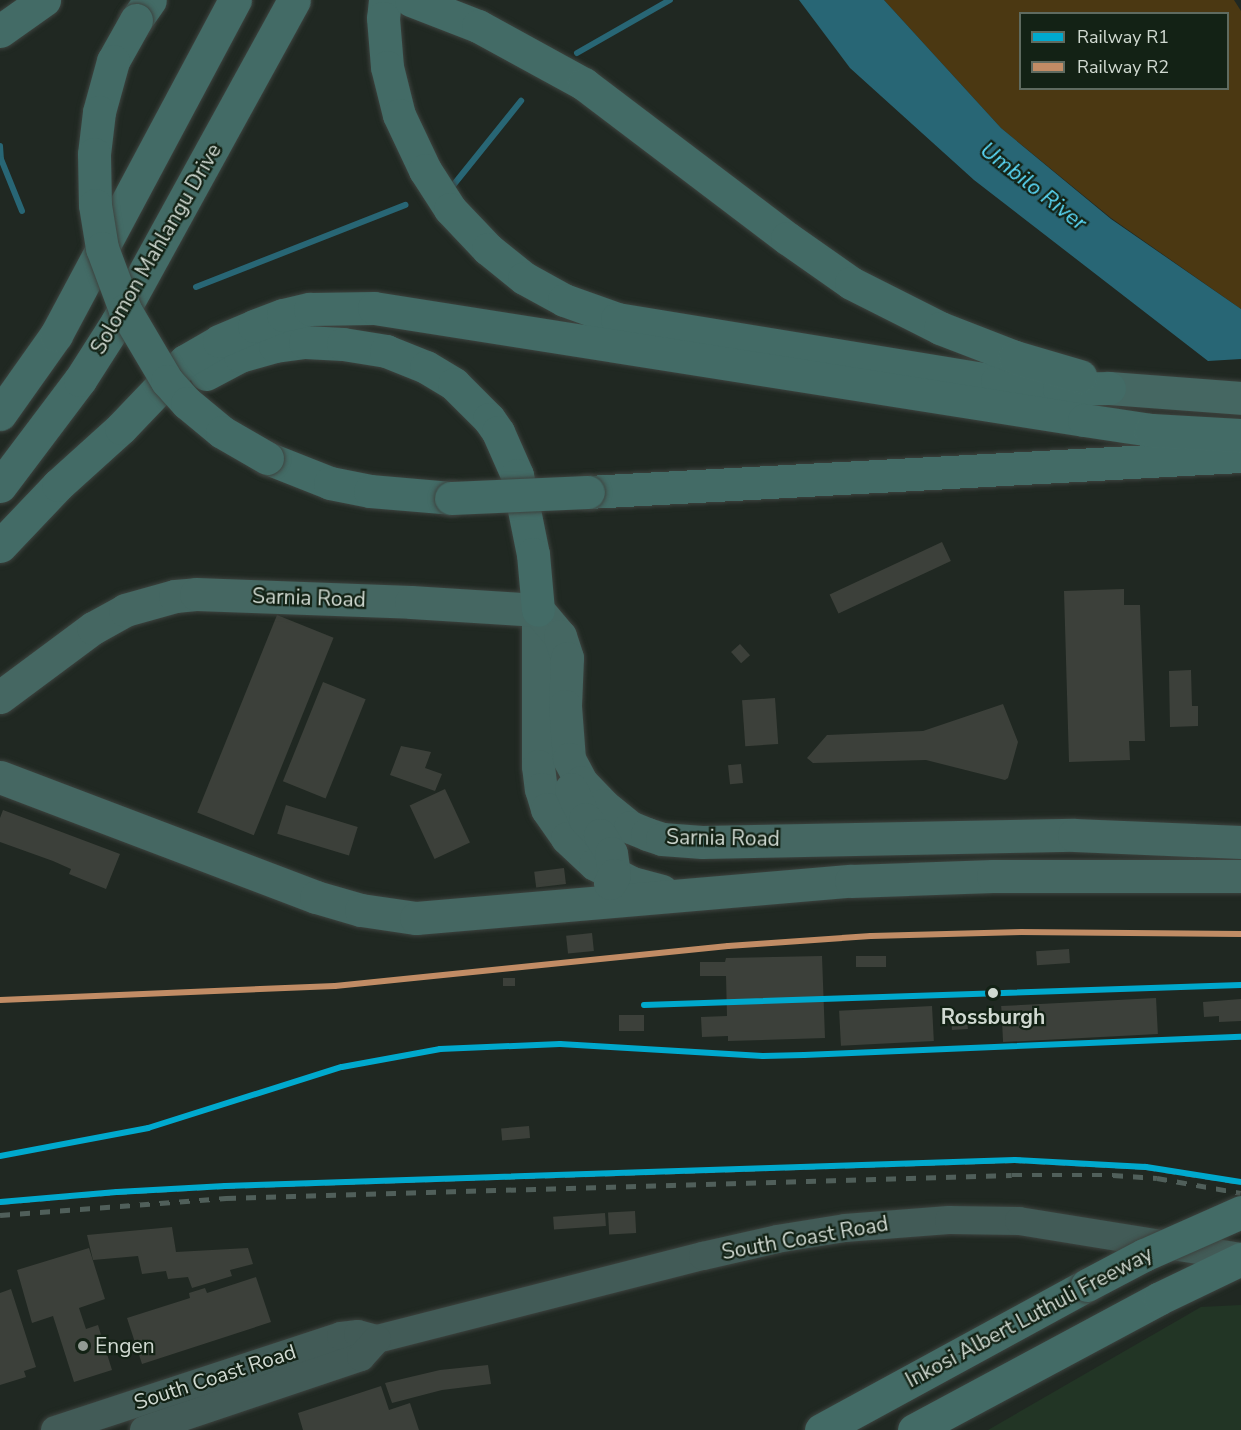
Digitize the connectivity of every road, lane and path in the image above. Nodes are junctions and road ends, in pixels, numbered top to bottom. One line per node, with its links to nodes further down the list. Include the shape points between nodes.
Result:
1 (44, 0): 7 (highway)
2 (235, 0): 10 (highway, Solomon Mahlangu Drive, via 56,335)
3 (294, 0): 14 (highway, Solomon Mahlangu Drive, via 117,321 80,380)
4 (386, 0): 8 (highway, via 383,18 387,68 399,116 425,170 450,209 488,249 524,278 564,300 617,319 974,377 1059,389)
5 (411, 0): 8 (highway, via 478,26 584,84 850,283 950,332)
6 (143, 10): 13 (highway, bridge, via 113,61 99,112 94,154 95,205 102,248 125,310 167,381 222,432 267,458 330,483 370,491 451,498)
7 (0, 31)
8 (1109, 388): 9 (main road)
9 (1241, 398)
10 (0, 414)
11 (121, 428): 12 (highway, via 185,361 203,350 282,315 340,306 374,308 1151,430); 15 (highway, via 58,485); 16 (highway, via 220,366 275,346 305,342 365,346 426,367 454,384 478,406 498,432 510,458 524,497)
12 (1241, 435)
13 (1241, 456)
14 (0, 486)
15 (0, 546)
16 (538, 610): 17 (main road, Sarnia Road, via 175,596 124,610 93,628); 19 (main road, Sarnia Road, via 560,636 567,658); 23 (main road, via 541,789 547,809 567,838 595,864)
17 (3, 697)
18 (0, 755): 21 (main road)
19 (569, 759): 22 (main road, Sarnia Road, via 592,794 630,827 683,842 1074,836); 23 (main road, via 570,785 576,804 609,847)
20 (0, 777): 21 (main road)
21 (65, 800): 26 (main road, via 316,897 361,910 416,918)
22 (1241, 842)
23 (614, 875): 25 (main road); 26 (main road)
24 (1241, 876): 25 (main road, via 957,877)
25 (681, 895): 26 (main road)
26 (598, 903)
27 (1241, 1212): 34 (highway, Inkosi Albert Luthuli Freeway, bridge, via 1144,1255)
28 (1241, 1258): 29 (street, South Coast Road, via 1019,1221 879,1224 767,1241 377,1339 361,1357); 35 (highway)
29 (298, 1364): 30 (street, South Coast Road); 31 (street, South Coast Road)
30 (232, 1371): 31 (street); 32 (street, South Coast Road)
31 (241, 1398): 33 (street, South Coast Road)
32 (55, 1430)
33 (144, 1430)
34 (821, 1430)
35 (914, 1430)

